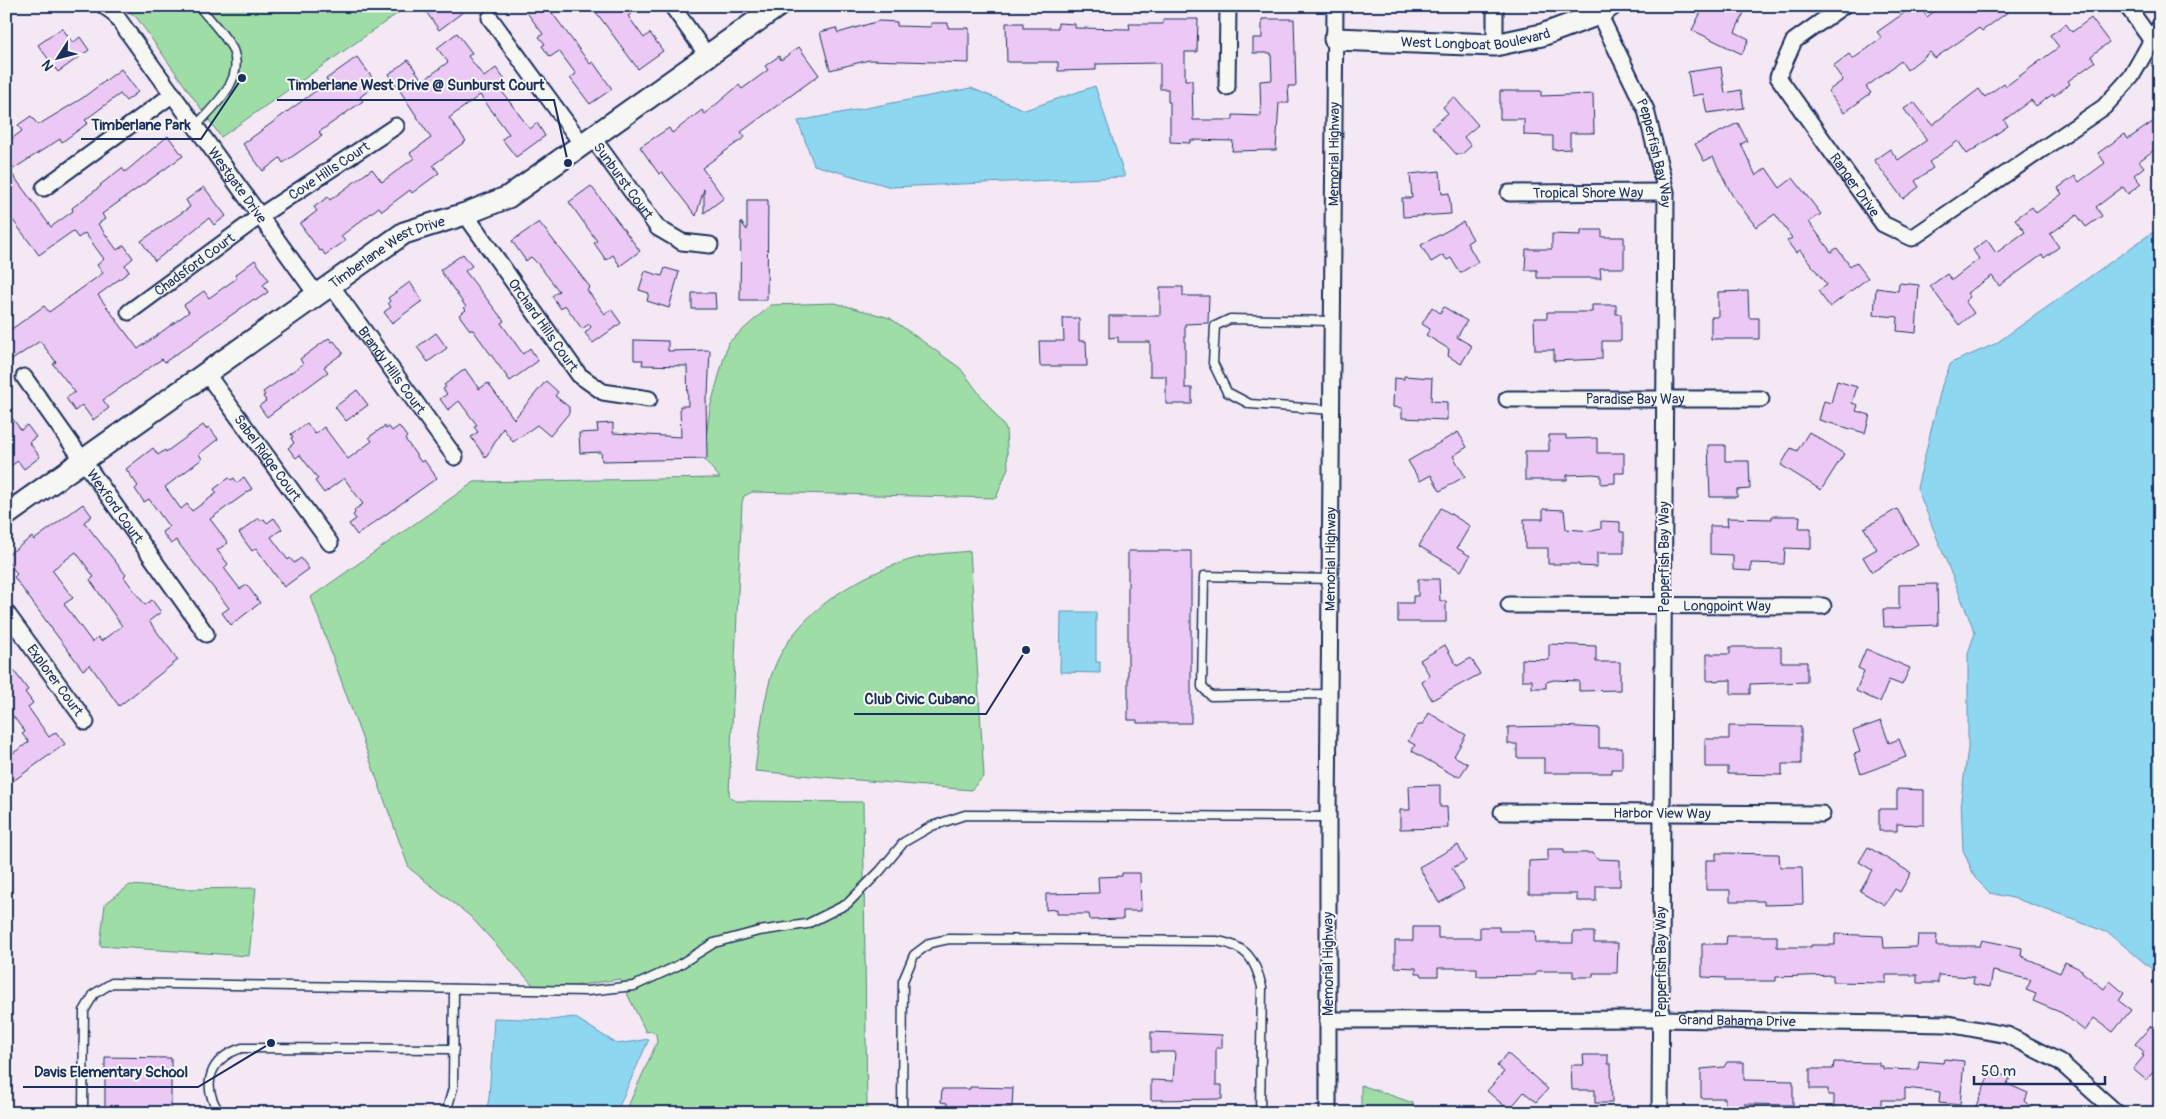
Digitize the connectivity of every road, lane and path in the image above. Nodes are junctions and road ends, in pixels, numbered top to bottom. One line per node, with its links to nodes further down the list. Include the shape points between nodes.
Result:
1 (104, 6): 18 (street, Westgate Drive, via 114,13)
2 (199, 6): 19 (lane, via 233,50 235,70 230,88)
3 (672, 6): 16 (street)
4 (778, 6): 16 (street, Timberlane West Drive)
5 (1228, 6): 17 (street)
6 (1335, 6): 13 (street, Memorial Highway)
7 (1495, 6): 15 (street)
8 (1843, 6): 14 (street, Ranger Drive, via 1794,41 1778,77 1883,224 1912,238 2104,107 2132,77)
9 (2127, 6): 14 (street)
10 (1605, 10): 15 (street, West Longboat Boulevard, via 1542,35); 23 (street, Pepperfish Bay Way, via 1646,110)
11 (490, 18): 21 (street, Sunburst Court)
12 (2160, 26): 14 (street)
13 (1335, 39): 15 (street, West Longboat Boulevard); 30 (street, Memorial Highway)
14 (2152, 41)
15 (1495, 45)
16 (707, 55): 21 (street, Timberlane West Drive)
17 (1227, 87)
18 (173, 94): 19 (street, Westgate Drive); 22 (street)
19 (196, 126): 26 (street, Westgate Drive)
20 (396, 126): 26 (street, Cove Hills Court)
21 (587, 141): 25 (street, Timberlane West Drive, via 508,197); 27 (street, Sunburst Court, via 658,228 682,242)
22 (44, 188)
23 (1666, 192): 24 (street, Tropical Shore Way); 36 (street, Pepperfish Bay Way)
24 (1509, 193)
25 (465, 214): 28 (street, Timberlane West Drive, via 404,233); 33 (street, Orchard Hills Court, via 580,375 603,392)
26 (260, 216): 28 (street, Westgate Drive); 29 (street, Chadsford Court)
27 (710, 245)
28 (323, 289): 31 (street, Timberlane West Drive); 38 (street, Brandy Hills Court)
29 (129, 312)
30 (1334, 321): 37 (street, Memorial Highway); 37 (lane, via 1230,319 1215,326 1214,363 1227,392 1250,404)
31 (206, 373): 39 (street, Timberlane West Drive); 41 (street, Sabel Ridge Court)
32 (24, 377): 39 (street, Wexford Court)
33 (649, 399)
34 (1507, 399): 36 (street, Paradise Bay Way)
35 (1762, 399): 36 (street, Paradise Bay Way)
36 (1665, 400): 45 (street, Pepperfish Bay Way)
37 (1333, 410): 42 (street, Memorial Highway)
38 (455, 457)
39 (82, 461): 40 (street, Timberlane West Drive); 47 (street, Wexford Court)
40 (6, 515)
41 (330, 543)
42 (1332, 579): 48 (street, Memorial Highway); 48 (lane, via 1204,576 1202,687 1212,696)
43 (1509, 605): 45 (street, Longpoint Way)
44 (1823, 606): 45 (street, Longpoint Way)
45 (1664, 607): 51 (street, Pepperfish Bay Way)
46 (6, 612): 49 (street, Explorer Court)
47 (206, 634)
48 (1330, 694): 53 (street, Memorial Highway)
49 (86, 722)
50 (1502, 812): 51 (street, Harbor View Way)
51 (1662, 813): 52 (street, Harbor View Way); 56 (street, Pepperfish Bay Way)
52 (1822, 814)
53 (1328, 817): 54 (lane, via 966,815 932,826 904,842 847,904 807,924 759,931 714,943 677,966 634,986 587,991); 55 (street, Memorial Highway)
54 (454, 990): 57 (lane); 58 (lane, via 112,983 94,994 84,1011)
55 (1328, 1020): 56 (street, Grand Bahama Drive); 63 (street, Memorial Highway)
56 (1661, 1020): 64 (street, Pepperfish Bay Way); 65 (street, Grand Bahama Drive, via 1948,1024 2006,1035 2060,1062)
57 (454, 1049): 59 (lane, via 242,1048 228,1052 215,1065 208,1083); 60 (lane, via 453,1088)
58 (83, 1113)
59 (220, 1113)
60 (446, 1113)
61 (902, 1113): 62 (lane, via 903,981 914,955 930,943 959,939 1217,941 1234,944 1248,953 1258,970 1262,987)
62 (1260, 1113)
63 (1328, 1113)
64 (1660, 1113)
65 (2117, 1113)

